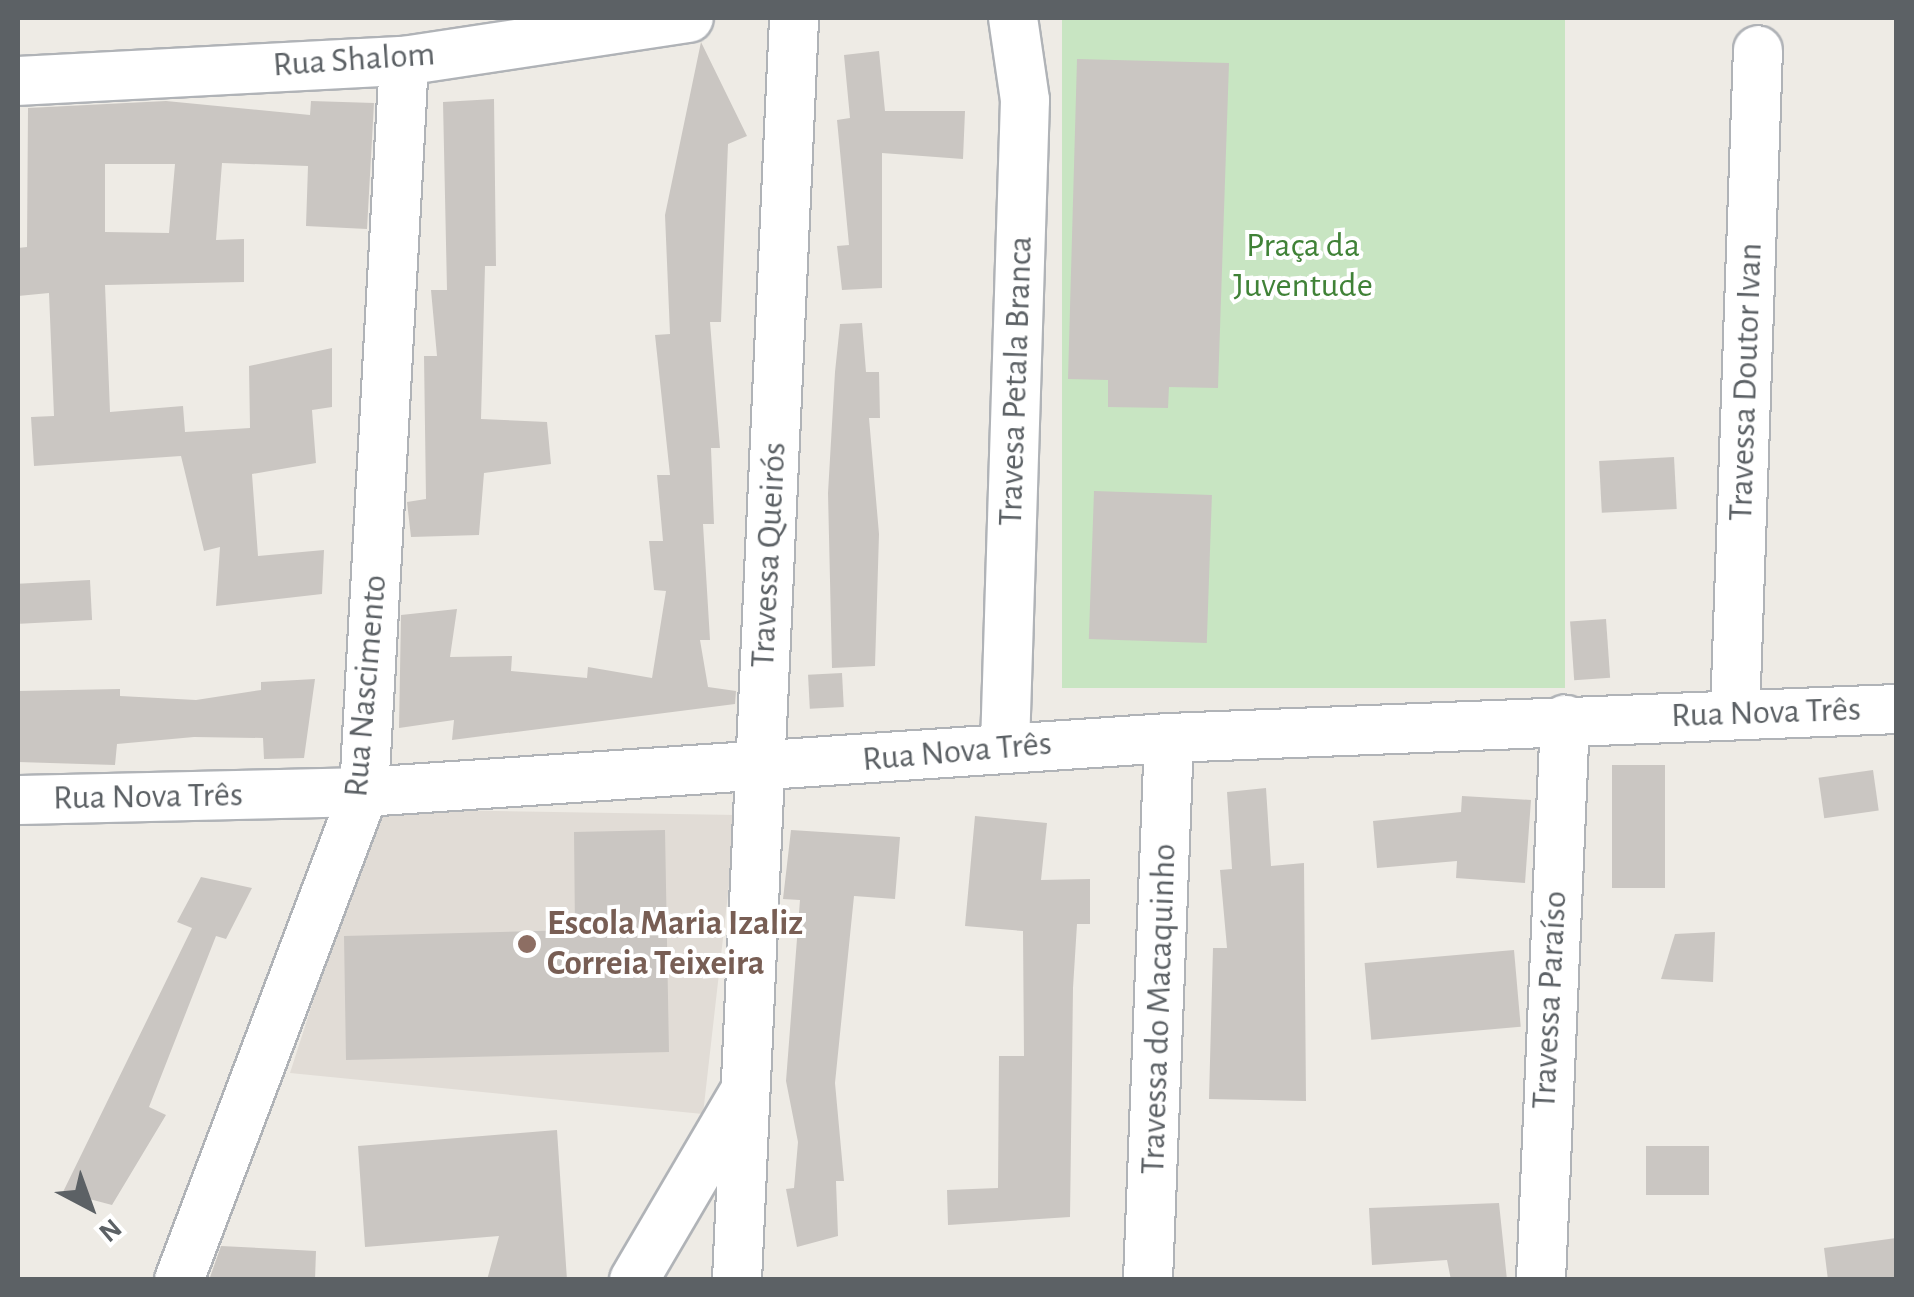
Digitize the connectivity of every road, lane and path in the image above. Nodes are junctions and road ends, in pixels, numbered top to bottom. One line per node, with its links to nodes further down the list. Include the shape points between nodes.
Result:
1 (689, 18): 4 (street, Rua Shalom)
2 (794, 18): 12 (street, Travessa Queirós)
3 (1013, 18): 11 (street, Travesa Petala Branca, via 1025,100)
4 (384, 46): 6 (street, Rua Shalom); 13 (street, Rua Nascimento)
5 (1758, 50): 8 (street, Travessa Doutor Ivan)
6 (18, 81)
7 (1896, 709): 8 (street, Rua Nova Três)
8 (1735, 714): 9 (street, Rua Nova Três)
9 (1566, 720): 10 (street, Rua Nova Três); 20 (street, Travessa Paraíso)
10 (1169, 738): 11 (street, Rua Nova Três); 19 (street, Travessa do Macaquinho)
11 (1005, 747): 12 (street, Rua Nova Três)
12 (759, 769): 13 (street, Rua Nova Três); 15 (street, Travessa Queirós)
13 (364, 792): 14 (street, Rua Nova Três); 16 (street, Rua Nascimento)
14 (18, 800)
15 (744, 1093): 17 (street, Travessa Queirós); 18 (street, Travessa Queirós)
16 (179, 1280)
17 (634, 1280)
18 (738, 1280)
19 (1148, 1280)
20 (1541, 1280)

